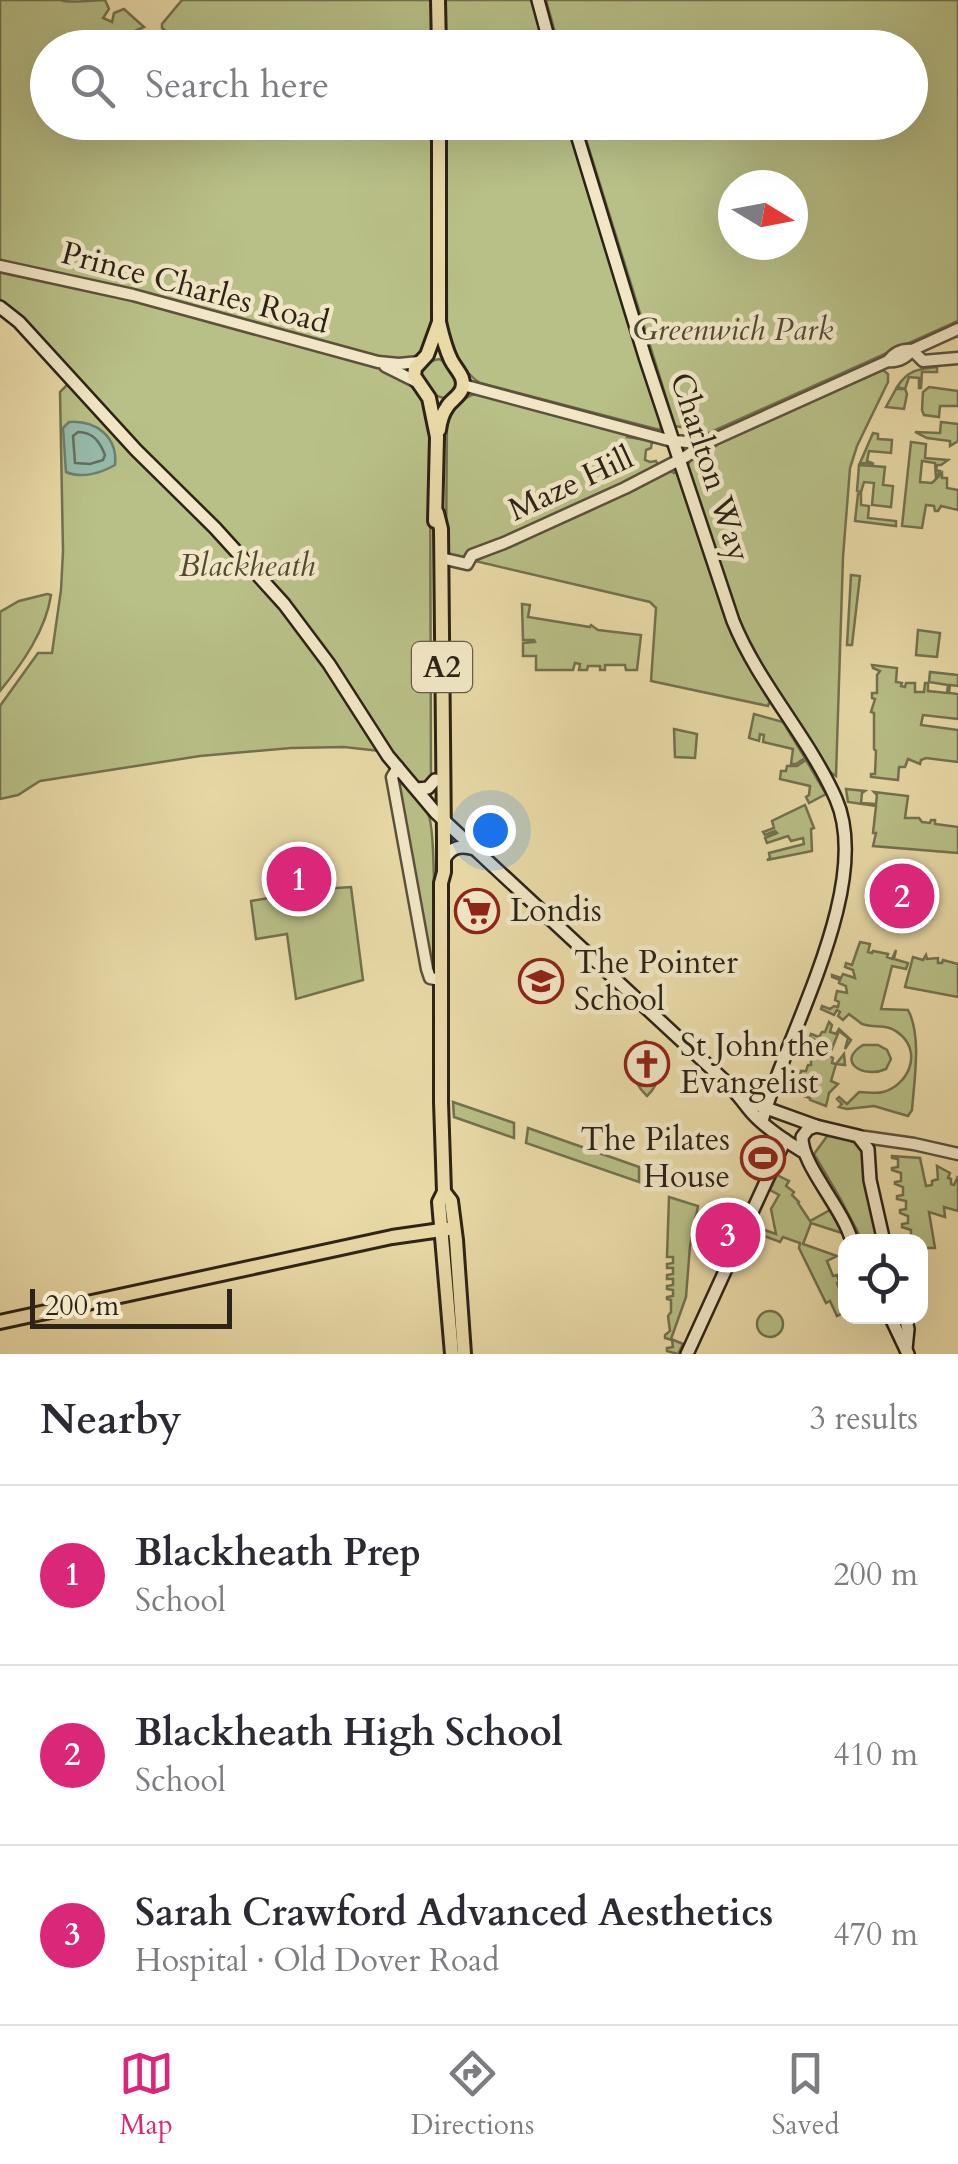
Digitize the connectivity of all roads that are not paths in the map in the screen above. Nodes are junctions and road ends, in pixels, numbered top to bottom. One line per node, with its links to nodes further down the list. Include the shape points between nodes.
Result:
1 (438, 0): 3 (main road)
2 (538, 0): 4 (main road)
3 (439, 30)
4 (546, 30)
5 (439, 140): 9 (main road)
6 (579, 140): 21 (main road, Charlton Way)
7 (0, 266): 15 (street, Prince Charles Road)
8 (3, 309): 26 (main road, via 284,604)
9 (439, 322): 13 (main road); 14 (main road)
10 (958, 330): 11 (street, Maze Hill)
11 (912, 350): 12 (street, via 923,361); 22 (street, Maze Hill)
12 (958, 358)
13 (423, 359): 14 (main road); 15 (street, Prince Charles Road); 16 (main road)
14 (451, 360): 17 (main road)
15 (378, 362): 16 (street, Prince Charles Road)
16 (415, 381): 18 (main road)
17 (463, 385): 19 (main road, A2); 21 (street)
18 (430, 398): 19 (main road); 20 (main road, A2)
19 (449, 403): 20 (main road, A2)
20 (437, 437): 24 (main road, A2)
21 (672, 441): 22 (street, Maze Hill); 23 (main road, Charlton Way)
22 (702, 446): 23 (street, Maze Hill)
23 (678, 460): 25 (street, Maze Hill, via 473,554 467,564); 34 (main road, Charlton Way, via 740,639 819,768 844,827 846,859 830,933)
24 (437, 513): 25 (main road, A2); 27 (main road, A2)
25 (441, 558): 29 (main road, A2)
26 (398, 767): 28 (main road); 33 (street, via 392,778 426,970)
27 (435, 780): 28 (main road); 29 (main road, A2)
28 (417, 789): 29 (main road)
29 (439, 821): 30 (main road); 31 (main road, A2); 32 (main road, A2)
30 (474, 849): 31 (main road, via 456,848); 36 (main road)
31 (444, 860): 32 (main road, A2)
32 (440, 883): 33 (main road, A2)
33 (440, 980): 44 (main road, A2, via 439,1202)
34 (780, 1075): 35 (main road); 36 (main road, Charlton Way)
35 (781, 1112): 36 (main road); 37 (main road)
36 (764, 1115): 39 (main road)
37 (816, 1126): 38 (main road); 41 (main road, via 802,1136)
38 (858, 1136): 40 (street); 42 (main road)
39 (785, 1140): 41 (main road); 52 (main road)
40 (881, 1140): 42 (street); 43 (street)
41 (802, 1151): 45 (main road)
42 (869, 1153): 46 (main road)
43 (958, 1154)
44 (447, 1229): 47 (main road); 50 (main road, A2); 51 (main road, A2, via 457,1258)
45 (850, 1234)
46 (881, 1234)
47 (0, 1322)
48 (900, 1324): 49 (main road)
49 (907, 1352)
50 (452, 1354)
51 (464, 1354)
52 (687, 1354)

